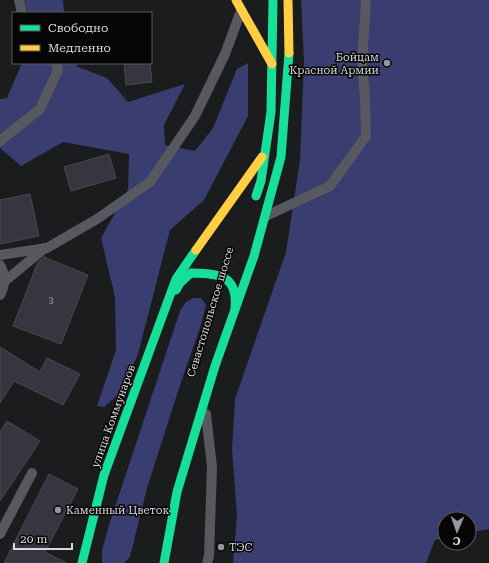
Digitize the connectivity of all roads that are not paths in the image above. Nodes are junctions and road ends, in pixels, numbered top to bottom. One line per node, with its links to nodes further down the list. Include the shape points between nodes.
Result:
1 (19, 0): 7 (lane)
2 (236, 0): 6 (main road)
3 (273, 0): 9 (main road)
4 (288, 0): 10 (main road, via 289,56)
5 (366, 0): 18 (lane, via 362,64 366,136 330,186)
6 (242, 9): 9 (main road); 19 (lane, via 225,54 195,116 150,182 97,219)
7 (22, 12)
8 (56, 64): 11 (lane, via 58,70 40,109)
9 (272, 65): 10 (main road); 12 (main road, via 271,112)
10 (285, 101): 13 (main road)
11 (0, 141)
12 (264, 154): 14 (main road); 22 (main road, улица Коммунаров)
13 (281, 157): 14 (main road); 18 (main road)
14 (261, 181): 15 (main road); 16 (main road)
15 (246, 198)
16 (254, 203)
17 (236, 210): 22 (main road, улица Коммунаров)
18 (265, 216): 29 (main road)
19 (46, 248): 20 (lane); 23 (lane)
20 (0, 255)
21 (0, 265): 23 (lane)
22 (176, 279): 27 (main road, улица Коммунаров)
23 (5, 281): 26 (lane)
24 (233, 281): 27 (main road, via 216,274 191,273 180,283); 28 (main road, Севастопольское шоссе); 29 (main road)
25 (212, 283): 27 (main road, via 194,282)
26 (0, 296)
27 (166, 304): 35 (main road, улица Коммунаров, via 104,475)
28 (226, 305)
29 (235, 308): 31 (main road)
30 (219, 327): 32 (main road, Севастопольское шоссе)
31 (204, 401): 36 (main road, via 177,492); 37 (lane, via 212,467)
32 (192, 412)
33 (32, 473): 34 (lane)
34 (0, 534)
35 (82, 563)
36 (164, 563)
37 (207, 563)

